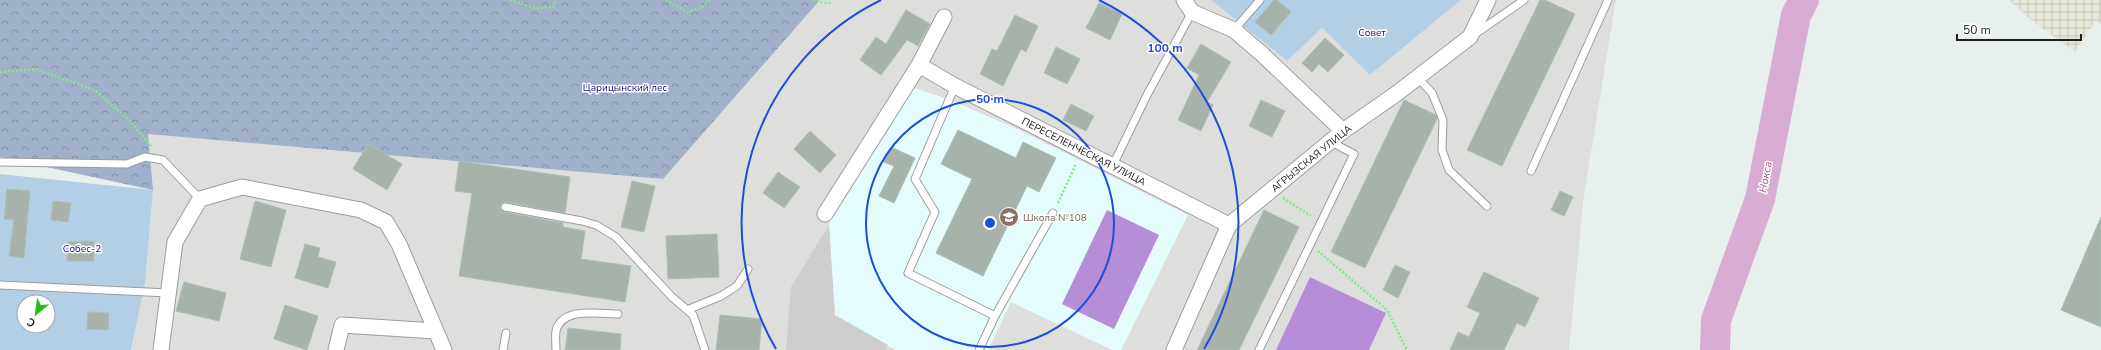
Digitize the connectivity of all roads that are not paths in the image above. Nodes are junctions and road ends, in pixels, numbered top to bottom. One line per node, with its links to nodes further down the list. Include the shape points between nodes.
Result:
1 (1260, 0): 7 (lane)
2 (1488, 0): 8 (street, АГРЫЗСКАЯ УЛИЦА)
3 (1524, 0): 8 (lane)
4 (1608, 0): 16 (lane)
5 (1188, 6): 7 (street); 15 (lane)
6 (944, 17): 9 (street)
7 (1234, 30): 12 (street)
8 (1470, 37): 10 (street, АГРЫЗСКАЯ УЛИЦА)
9 (919, 66): 11 (street, ПЕРЕСЕЛЕНЧЕСКАЯ УЛИЦА); 21 (street)
10 (1418, 78): 12 (street, АГРЫЗСКАЯ УЛИЦА); 18 (lane, via 1432,93 1442,120 1442,150 1449,170)
11 (955, 86): 15 (street, ПЕРЕСЕЛЕНЧЕСКАЯ УЛИЦА); 28 (lane, via 915,179 935,212 908,273)
12 (1343, 132): 13 (street, АГРЫЗСКАЯ УЛИЦА)
13 (1331, 142): 22 (street, АГРЫЗСКАЯ УЛИЦА); 39 (lane, via 1354,154)
14 (0, 162): 17 (lane, via 127,164 145,157 163,160)
15 (1113, 165): 22 (street, ПЕРЕСЕЛЕНЧЕСКАЯ УЛИЦА)
16 (1531, 172)
17 (200, 199): 25 (street, via 175,242); 29 (street, via 242,187 361,210 386,222 399,244)
18 (1487, 206)
19 (505, 207): 26 (lane, via 562,216 596,225 616,237)
20 (1053, 213): 28 (lane)
21 (825, 214)
22 (1229, 225): 38 (street, АГРЫЗСКАЯ УЛИЦА)
23 (748, 269): 26 (lane, via 737,286 721,296)
24 (0, 285): 25 (lane)
25 (168, 293): 31 (street)
26 (687, 310): 36 (lane, via 693,315)
27 (618, 314): 35 (lane, via 566,316 556,332)
28 (995, 316): 37 (lane)
29 (435, 331): 32 (street, via 342,325); 33 (street)
30 (506, 333): 34 (lane)
31 (161, 350)
32 (336, 350)
33 (444, 350)
34 (503, 350)
35 (556, 350)
36 (705, 350)
37 (979, 350)
38 (1174, 350)
39 (1259, 350)

